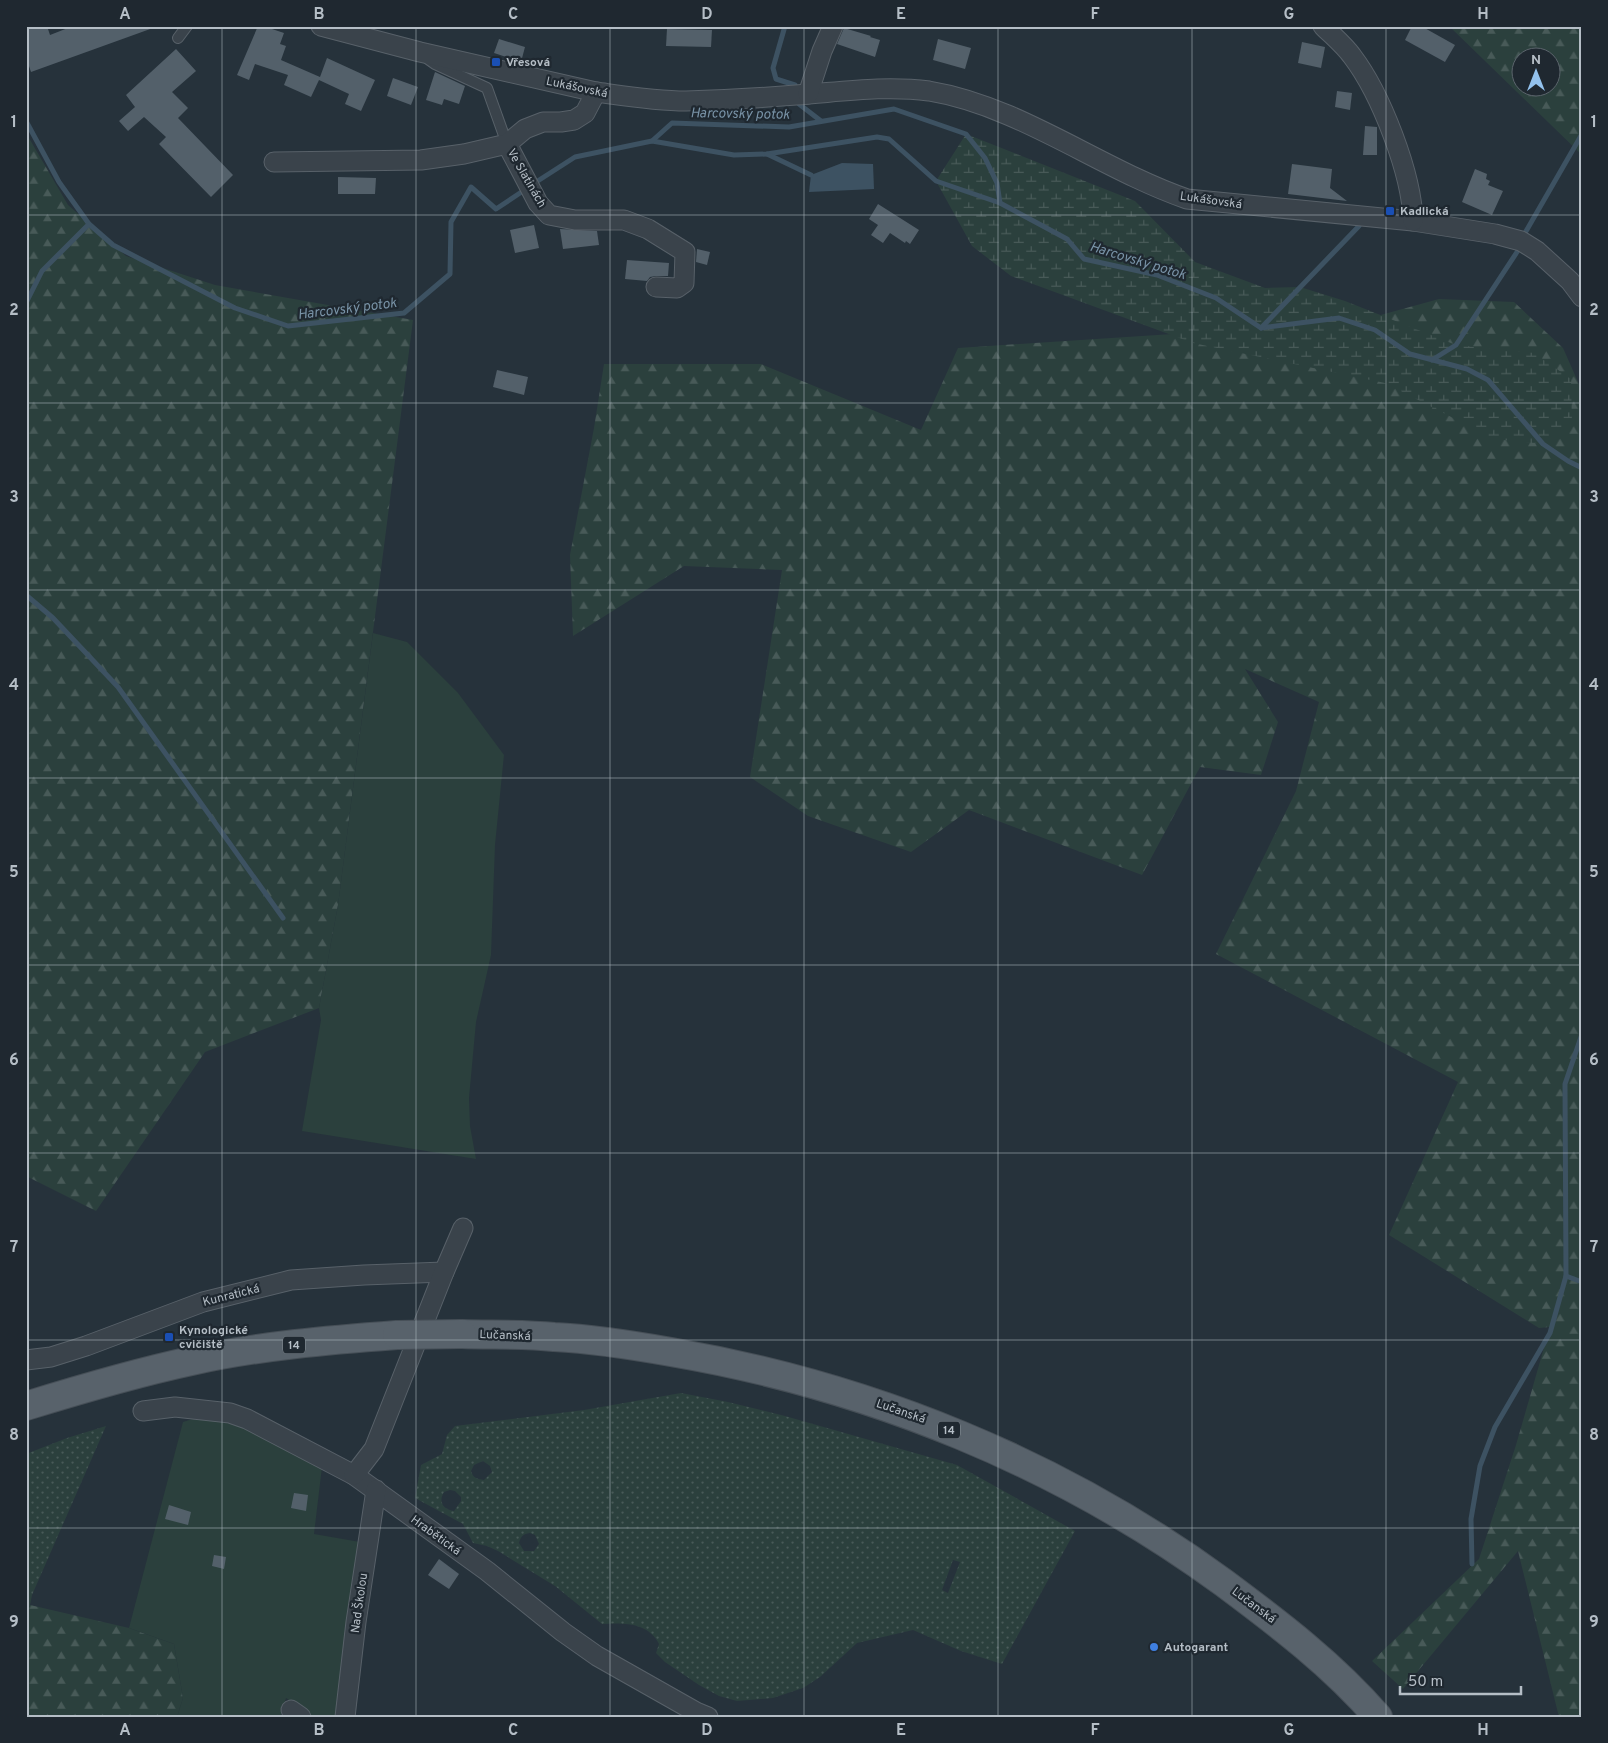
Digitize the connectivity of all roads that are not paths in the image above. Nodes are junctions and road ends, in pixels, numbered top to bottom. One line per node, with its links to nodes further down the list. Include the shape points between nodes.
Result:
1 (187, 26): 5 (lane)
2 (321, 26): 6 (street, Lukášovská)
3 (832, 26): 8 (street)
4 (1323, 26): 11 (street, via 1353,57 1382,110 1408,181)
5 (178, 38)
6 (420, 52): 7 (street, Lukášovská); 9 (lane, Ve Slatinách, via 435,64 487,88)
7 (596, 92): 8 (street, Lukášovská, via 684,101); 9 (street, Ve Slatinách, via 585,113 574,120 543,122 525,129)
8 (808, 94): 11 (street, Lukášovská, via 874,88 929,92 999,111 1157,188 1187,199)
9 (507, 144): 10 (street, Ve Slatinách, via 421,160); 12 (street, Ve Slatinách, via 538,203 549,215 575,220 624,220 648,229 686,252 684,283 677,288)
10 (274, 162)
11 (1413, 221): 13 (street, Lukášovská, via 1495,234 1521,242 1549,260)
12 (656, 287)
13 (1582, 297)
14 (463, 1228): 15 (street)
15 (444, 1272): 16 (street, Kunratická, via 290,1280 203,1302 51,1357); 19 (street, via 374,1449)
16 (26, 1360)
17 (26, 1406): 23 (main road, Lučanská / 14, bridge, via 111,1380 192,1361 272,1347 397,1335 554,1337 637,1346 759,1369 825,1386 937,1424 1069,1485 1188,1557 1295,1636 1348,1684)
18 (143, 1411): 19 (street, Hrabětická, via 175,1407 239,1416)
19 (354, 1475): 20 (street, Hrabětická)
20 (376, 1490): 21 (street, Nad Školou); 22 (street, Hrabětická, via 597,1656)
21 (345, 1717)
22 (708, 1717)
23 (1378, 1717)

